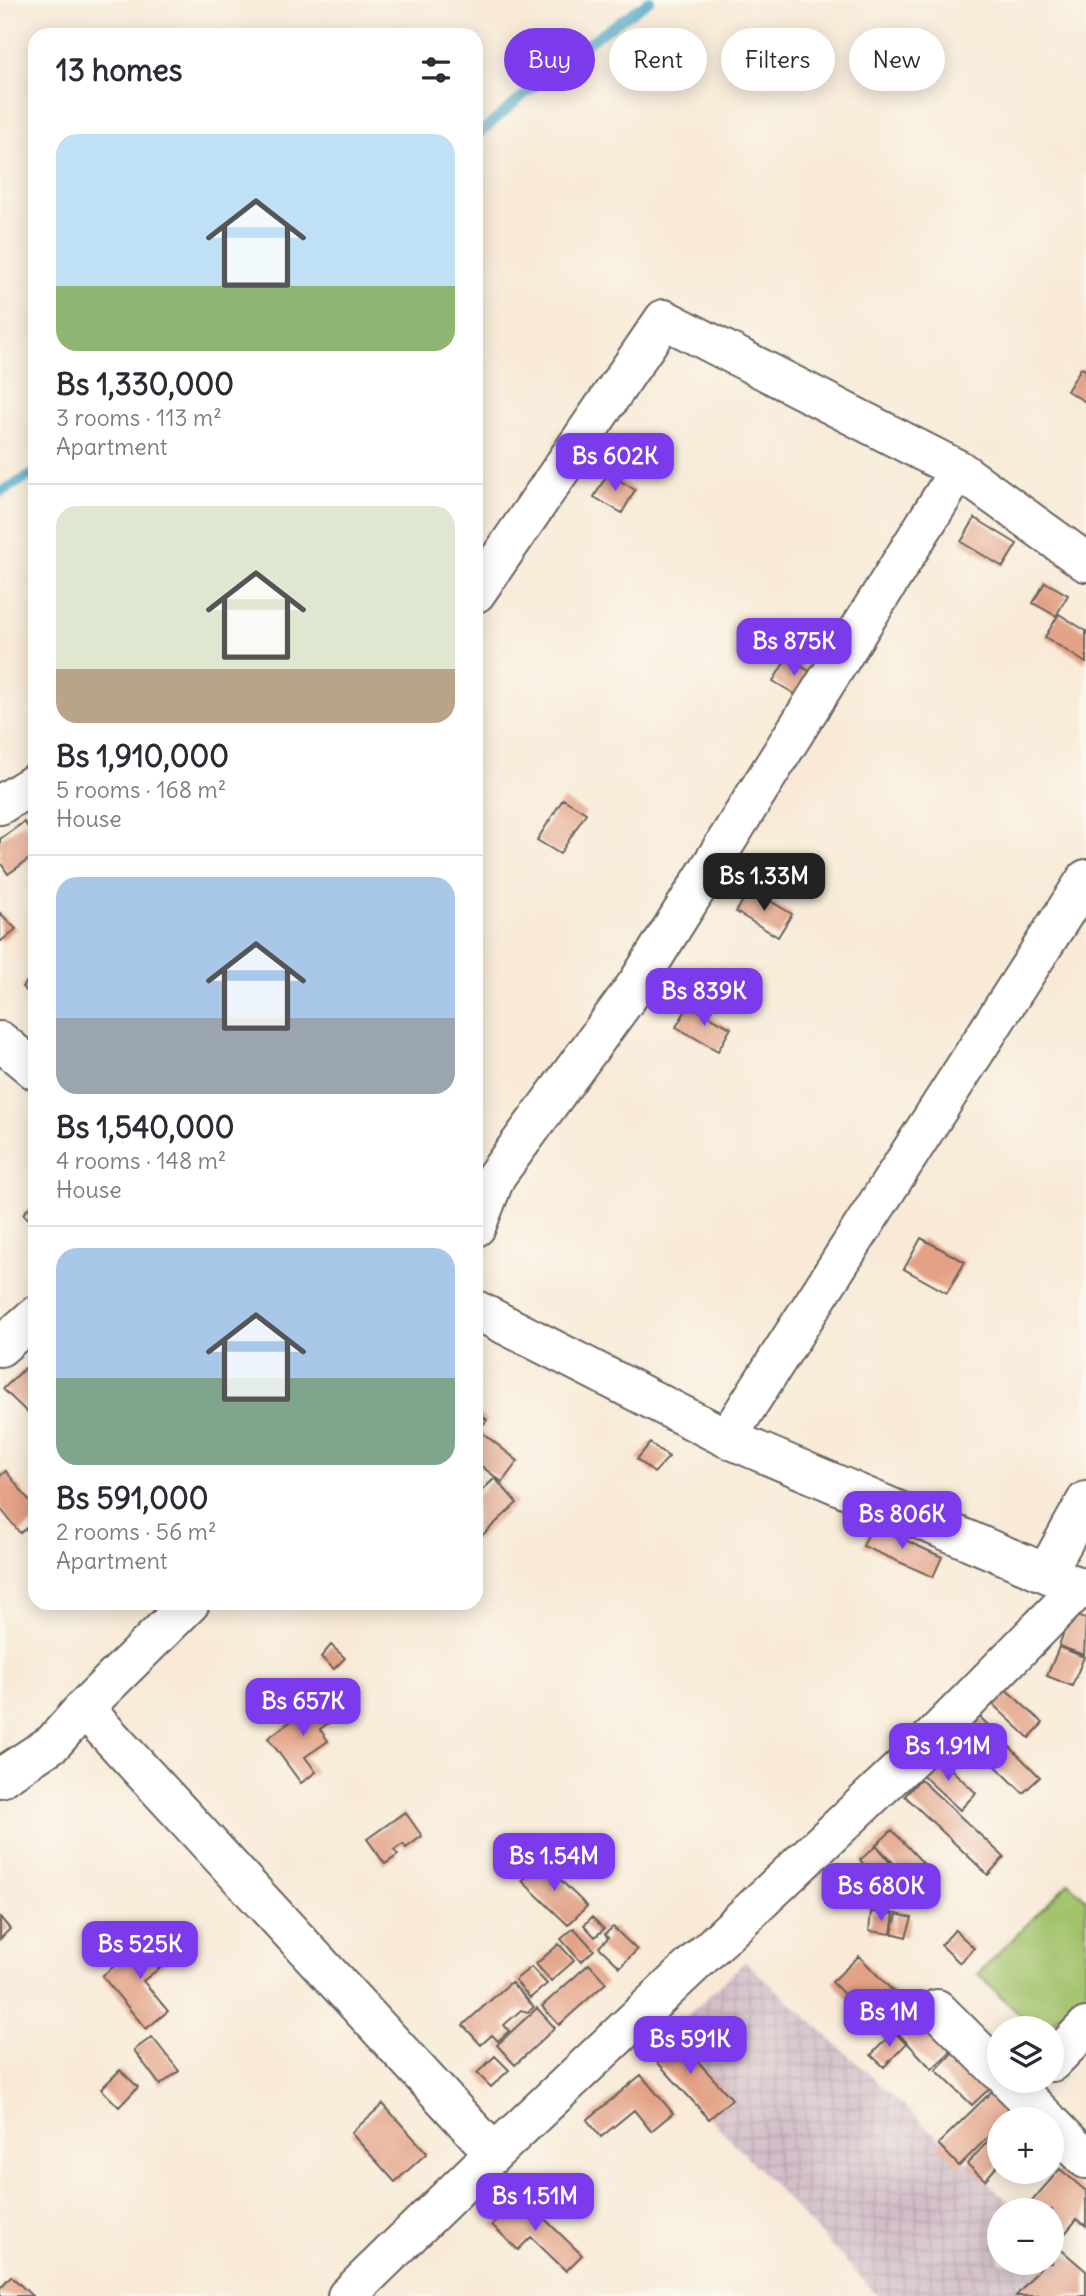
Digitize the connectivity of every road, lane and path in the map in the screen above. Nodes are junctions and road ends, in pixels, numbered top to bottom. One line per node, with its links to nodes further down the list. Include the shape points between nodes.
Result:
1 (959, 470): 2 (street); 3 (street, via 664,318); 9 (street, via 637,985 496,1176)
2 (1086, 562)
3 (483, 583)
4 (28, 787): 5 (street)
5 (0, 805)
6 (1086, 879): 13 (street)
7 (0, 1041): 8 (street)
8 (28, 1064)
9 (483, 1209)
10 (483, 1314): 13 (street)
11 (28, 1322): 12 (street)
12 (0, 1347)
13 (727, 1438): 15 (street)
14 (1086, 1501): 15 (street)
15 (1071, 1583): 24 (street, via 914,1756)
16 (183, 1610): 17 (street)
17 (84, 1709): 18 (street, via 53,1743); 24 (street)
18 (0, 1778)
19 (937, 2009): 22 (street)
20 (1086, 2027): 21 (street)
21 (1064, 2050)
22 (987, 2056)
23 (1064, 2136): 25 (street)
24 (494, 2153): 26 (street)
25 (1086, 2159)
26 (347, 2296)

